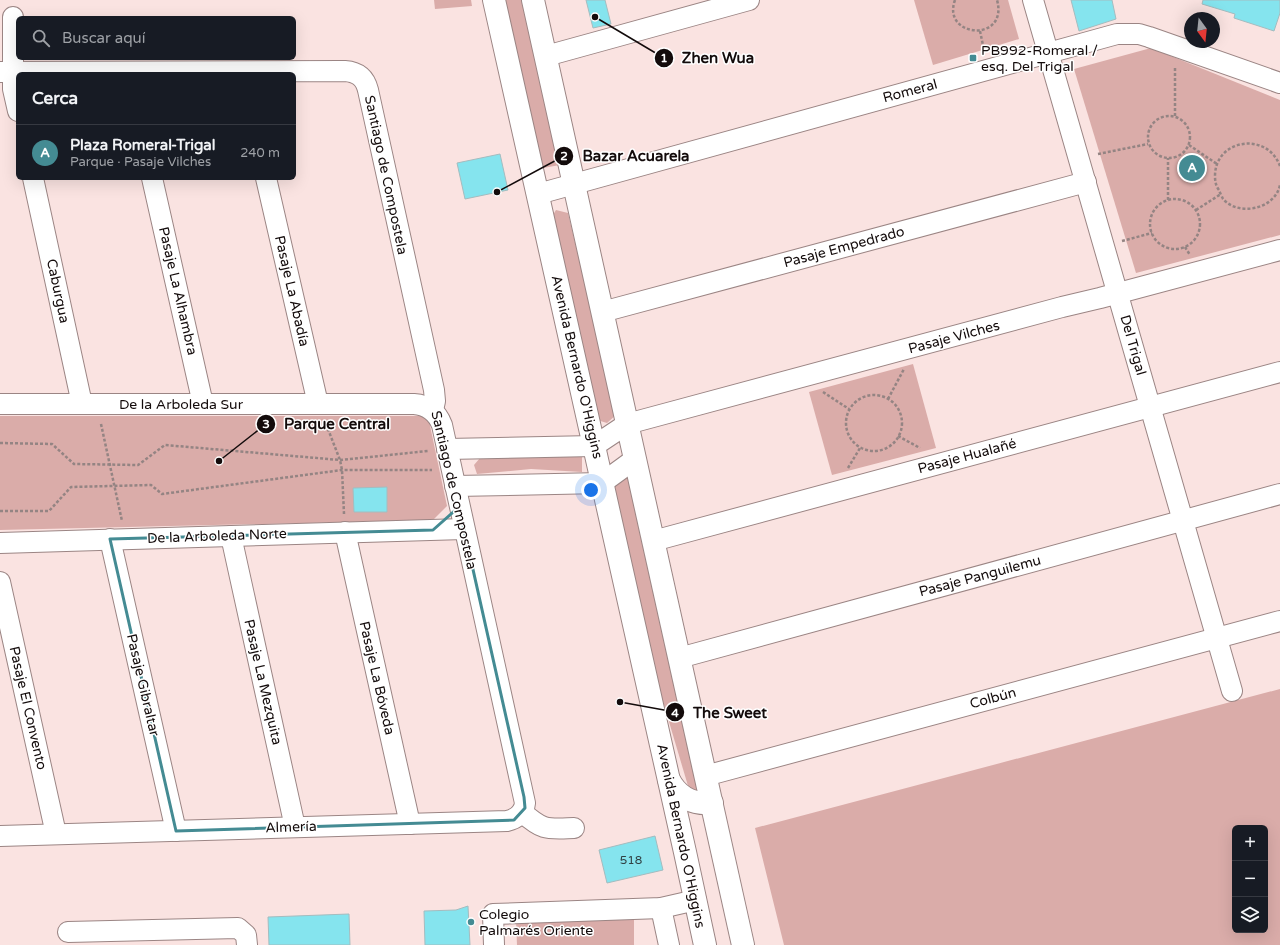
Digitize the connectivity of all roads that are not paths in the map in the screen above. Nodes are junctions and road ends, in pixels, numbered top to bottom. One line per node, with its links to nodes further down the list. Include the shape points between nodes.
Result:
1 (494, 0): 18 (main road, Avenida Bernardo O'Higgins)
2 (533, 0): 7 (main road)
3 (749, 0): 7 (street)
4 (1033, 0): 6 (street, Del Trigal)
5 (13, 7): 8 (street)
6 (1048, 53): 11 (street, Romeral, via 1117,34 1139,34); 16 (street, Del Trigal); 17 (street, Romeral)
7 (546, 56): 17 (main road)
8 (6, 72): 9 (street); 12 (street)
9 (16, 72)
10 (276, 72): 28 (street, Santiago de Compostela, via 345,70 360,76 366,85 434,390)
11 (1280, 83)
12 (16, 102)
13 (34, 180): 24 (street, Caburgua)
14 (152, 180): 25 (street, Pasaje La Alhambra)
15 (266, 180): 26 (street, Pasaje La Abadía)
16 (1086, 182): 20 (street, Del Trigal); 21 (street, Pasaje Empedrado)
17 (574, 184): 18 (street, Romeral); 21 (main road)
18 (538, 194): 30 (main road, Avenida Bernardo O'Higgins)
19 (1280, 250): 20 (street, Pasaje Vilches)
20 (1118, 294): 27 (street, Del Trigal); 29 (street, Pasaje Vilches)
21 (602, 312): 29 (main road)
22 (1280, 372): 27 (street, Pasaje Hualañé)
23 (0, 404): 24 (street, De la Arboleda Sur)
24 (90, 404): 25 (street, De la Arboleda Sur)
25 (203, 404): 26 (street, De la Arboleda Sur)
26 (318, 404): 28 (street, De la Arboleda Sur, via 420,404)
27 (1150, 407): 37 (street, Del Trigal); 43 (street, Pasaje Hualañé)
28 (433, 410): 31 (street, Santiago de Compostela, via 440,420)
29 (627, 424): 30 (street); 32 (main road)
30 (594, 446): 31 (street); 34 (main road, Avenida Bernardo O'Higgins)
31 (447, 449): 33 (street, Santiago de Compostela)
32 (635, 459): 34 (street); 43 (main road)
33 (453, 478): 34 (street); 36 (street, Santiago de Compostela)
34 (602, 483): 51 (main road, Avenida Bernardo O'Higgins)
35 (1280, 494): 37 (street, Pasaje Panguilemu)
36 (459, 506): 38 (street, Santiago de Compostela); 39 (street)
37 (1184, 521): 47 (street, Del Trigal); 48 (street, Pasaje Panguilemu)
38 (464, 529): 39 (street, De la Arboleda Norte); 53 (street, Santiago de Compostela, via 524,797 525,808)
39 (433, 530): 40 (street, De la Arboleda Norte)
40 (345, 532): 41 (street, De la Arboleda Norte); 54 (street, Pasaje La Bóveda)
41 (231, 536): 42 (street, De la Arboleda Norte); 55 (street, Pasaje La Mezquita)
42 (118, 539): 44 (street, De la Arboleda Norte); 57 (street, Pasaje Gibraltar)
43 (653, 541): 48 (main road)
44 (0, 543)
45 (0, 582): 58 (street, Pasaje El Convento)
46 (1280, 620): 47 (street, Colbún)
47 (1217, 638): 49 (street, Del Trigal); 50 (street, Colbún)
48 (679, 658): 50 (main road)
49 (1232, 691)
50 (705, 776): 52 (main road)
51 (668, 779): 52 (main road, via 685,798 705,804); 60 (main road, Avenida Bernardo O'Higgins)
52 (712, 803): 67 (main road)
53 (522, 812): 54 (street, Almería, via 514,820 507,821); 56 (street, via 540,826 552,829)
54 (410, 824): 55 (street, Almería)
55 (295, 827): 57 (street, Almería)
56 (574, 828)
57 (176, 831): 58 (street, Almería)
58 (56, 834): 59 (street, Almería)
59 (0, 836)
60 (696, 900): 61 (street); 66 (main road, Avenida Bernardo O'Higgins)
61 (661, 908): 64 (street, via 492,914); 65 (street)
62 (68, 932): 63 (street, via 238,928 246,935)
63 (247, 945)
64 (494, 945)
65 (669, 945)
66 (705, 945)
67 (743, 945)

